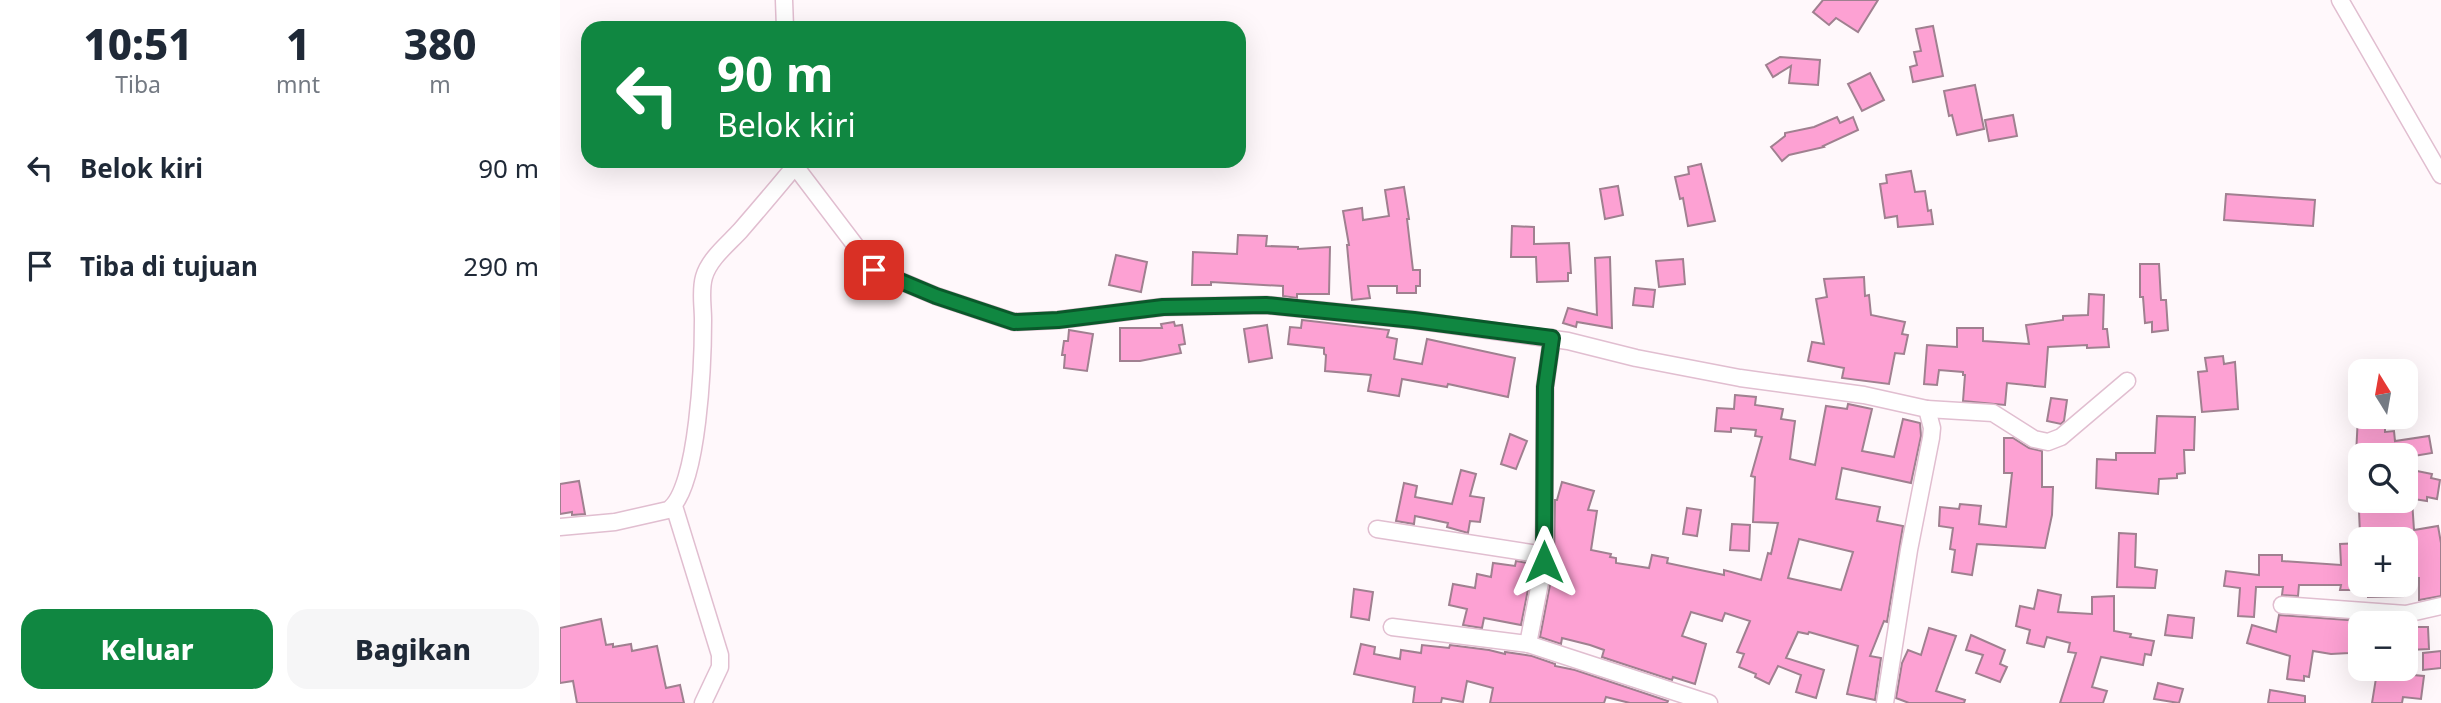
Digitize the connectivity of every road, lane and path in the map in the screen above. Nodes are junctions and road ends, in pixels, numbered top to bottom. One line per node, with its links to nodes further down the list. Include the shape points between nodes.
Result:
1 (784, 0): 3 (street)
2 (2340, 0): 6 (street)
3 (786, 21)
4 (791, 168): 10 (street, via 711,263 704,278 699,401 692,454)
5 (799, 168): 7 (street, via 874,270 1014,322 1163,307 1266,305)
6 (2441, 175)
7 (1552, 338): 9 (street, via 1740,378 1864,395); 13 (street, via 1545,387)
8 (2126, 382): 9 (street, via 2061,437 2048,442 2034,439 1993,413)
9 (1927, 409): 20 (street, via 1931,438)
10 (674, 506): 11 (street, via 615,522); 18 (street, via 720,655 720,667)
11 (560, 527)
12 (1377, 529): 13 (street)
13 (1544, 555): 17 (street)
14 (2282, 605): 15 (street, via 2406,614)
15 (2441, 606)
16 (1392, 627): 17 (street)
17 (1528, 644): 19 (street)
18 (703, 703)
19 (1709, 703)
20 (1885, 703)

